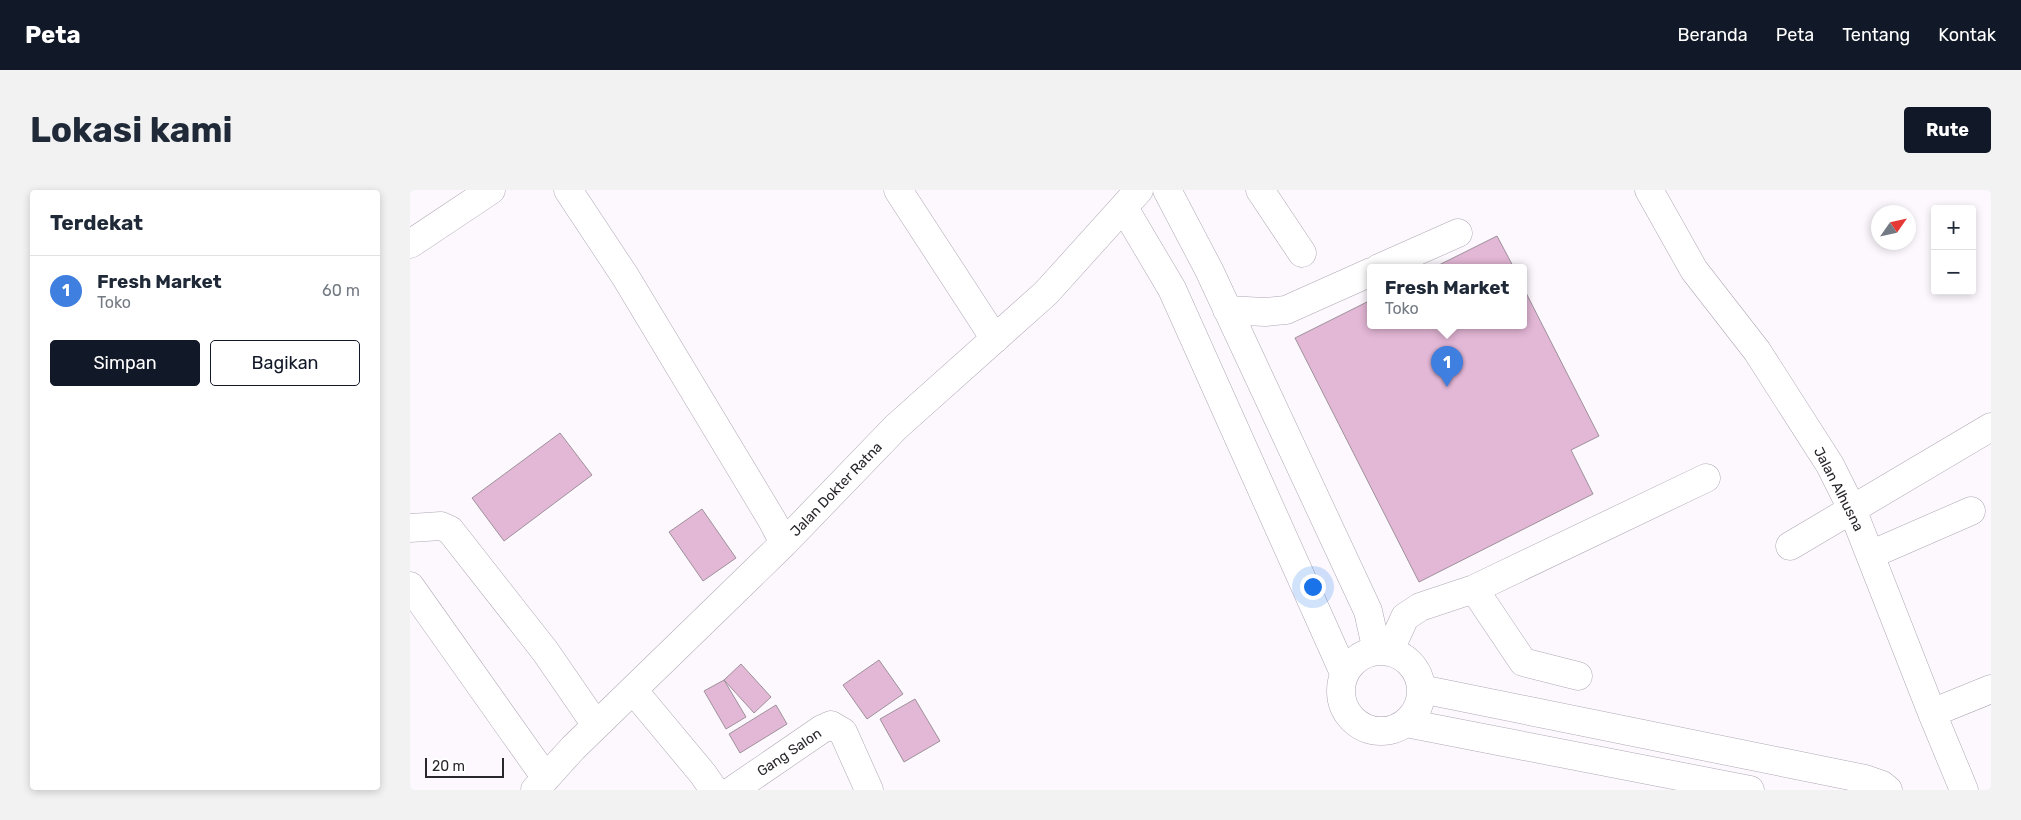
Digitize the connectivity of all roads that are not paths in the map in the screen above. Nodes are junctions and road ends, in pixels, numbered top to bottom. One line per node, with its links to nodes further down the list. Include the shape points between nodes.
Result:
1 (491, 190): 9 (street)
2 (568, 190): 20 (street, via 625,276)
3 (898, 190): 14 (street)
4 (1167, 190): 13 (street)
5 (1260, 190): 10 (street)
6 (1649, 190): 17 (street, Jalan Alhusna, via 1694,270 1758,351 1830,464)
7 (1132, 199): 14 (street, Jalan Dokter Ratna, via 1046,293); 26 (street)
8 (1458, 233): 11 (street)
9 (410, 244)
10 (1302, 253)
11 (1388, 264)
12 (1367, 274): 13 (street, via 1286,310)
13 (1227, 310): 25 (street)
14 (995, 339): 20 (street, Jalan Dokter Ratna, via 896,427)
15 (1991, 427): 17 (street)
16 (1706, 478): 24 (street)
17 (1852, 509): 21 (street); 22 (street, Jalan Alhusna)
18 (1971, 511): 22 (street)
19 (410, 528): 33 (street, via 441,526 450,530 545,651)
20 (784, 543): 30 (street, Jalan Dokter Ratna)
21 (1790, 546)
22 (1870, 555): 31 (street, Jalan Alhusna)
23 (410, 586): 34 (street)
24 (1474, 589): 25 (street, via 1420,607 1405,617); 27 (street, via 1523,662)
25 (1391, 654): 26 (street, via 1358,657); 28 (street, via 1417,674)
26 (1344, 673): 32 (street, via 1341,696 1351,719 1372,731 1396,729)
27 (1578, 676)
28 (1421, 689): 32 (street, via 1417,708); 39 (street, via 1865,779)
29 (1991, 689): 31 (street)
30 (633, 690): 33 (street, Jalan Dokter Ratna); 35 (street)
31 (1932, 713): 40 (street, Jalan Alhusna)
32 (1406, 722): 38 (street)
33 (596, 725): 34 (street, Jalan Dokter Ratna)
34 (540, 784)
35 (714, 790)
36 (733, 790): 37 (street, Gang Salon, via 831,725 843,732)
37 (869, 790)
38 (1750, 790)
39 (1888, 790)
40 (1964, 790)

